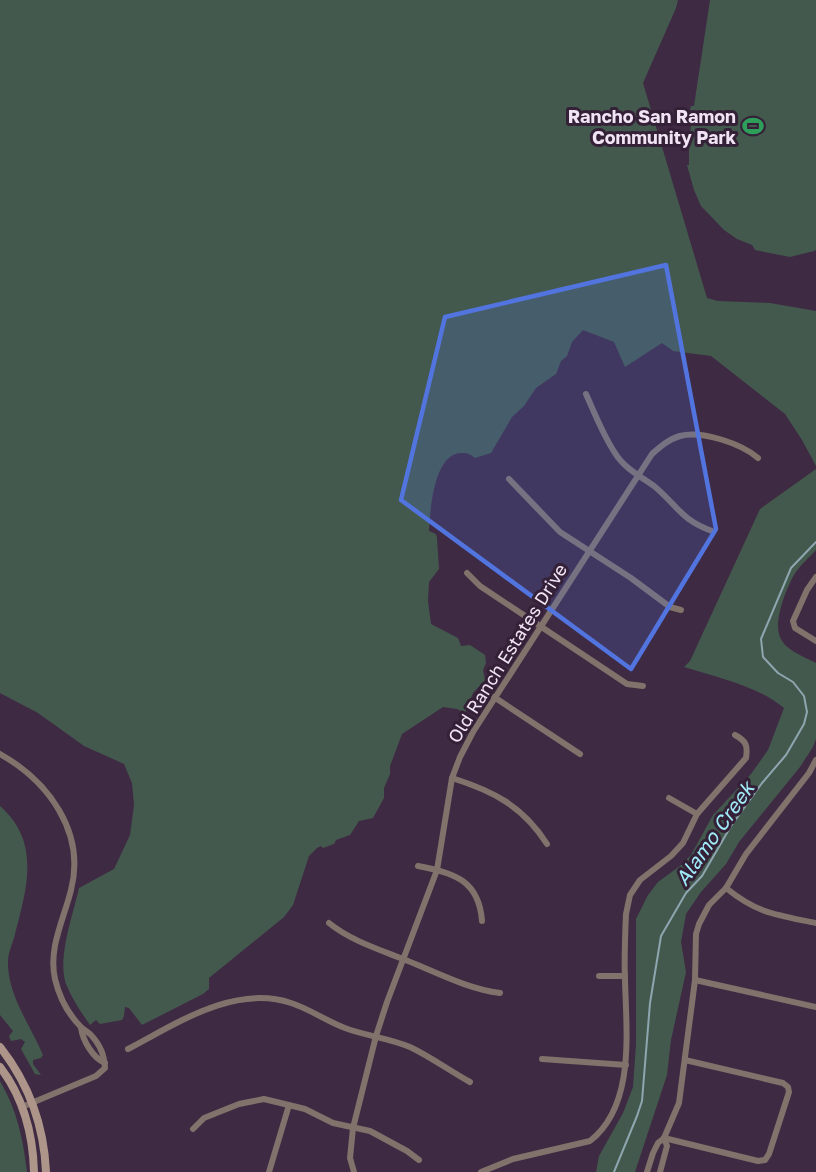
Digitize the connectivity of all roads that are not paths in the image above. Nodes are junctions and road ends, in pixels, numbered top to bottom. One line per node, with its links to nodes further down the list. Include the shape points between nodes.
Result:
1 (586, 394): 3 (street, via 614,453)
2 (758, 458): 3 (street, Old Ranch Estates Drive, via 751,451 713,437 680,436 652,454)
3 (639, 476): 5 (street, via 679,512); 6 (street, Old Ranch Estates Drive)
4 (508, 480): 6 (street, via 560,532)
5 (712, 531)
6 (589, 552): 9 (street, via 670,607); 10 (street, Old Ranch Estates Drive)
7 (467, 573): 10 (street)
8 (816, 577): 11 (street, via 793,621 795,628)
9 (681, 610)
10 (540, 628): 12 (street, via 627,684); 13 (street, Old Ranch Estates Drive)
11 (816, 641)
12 (643, 686)
13 (494, 697): 16 (street); 20 (street, Old Ranch Estates Drive)
14 (735, 735): 22 (street, via 748,747 746,758)
15 (0, 754): 44 (street, via 44,787 63,818 72,845 73,874 53,964 60,994 105,1056 105,1068 96,1076)
16 (580, 754)
17 (816, 760): 18 (street)
18 (809, 773): 19 (street); 26 (street, via 746,854)
19 (816, 777)
20 (452, 778): 23 (street, via 502,798 537,828); 25 (street, Old Ranch Estates Drive)
21 (669, 798): 22 (street)
22 (697, 814): 32 (street, via 683,843 640,880 630,895)
23 (547, 844)
24 (418, 866): 25 (street)
25 (437, 870): 27 (street, via 456,875 468,884 481,907); 30 (street, Old Ranch Estates Drive)
26 (726, 888): 29 (street, via 757,909); 33 (street, via 709,905 699,924)
27 (482, 921)
28 (329, 923): 30 (street, via 341,933)
29 (816, 923)
30 (404, 959): 34 (street, via 483,991); 36 (street, Old Ranch Estates Drive)
31 (599, 976): 32 (street)
32 (625, 976): 41 (street)
33 (695, 980): 35 (street); 40 (street)
34 (500, 993)
35 (816, 1007)
36 (376, 1036): 38 (street, via 344,1028 288,1002 262,998 208,1009); 43 (street, via 411,1048); 47 (street, Old Ranch Estates Drive)
37 (0, 1047): 44 (street, via 21,1077)
38 (128, 1049)
39 (542, 1059): 41 (street)
40 (686, 1060): 49 (street, via 679,1103); 49 (street, via 783,1083 789,1092 765,1160)
41 (626, 1065): 55 (street, via 609,1118 590,1141 513,1159)
42 (0, 1067): 46 (street)
43 (470, 1082)
44 (32, 1103): 46 (street); 52 (street, via 40,1126)
45 (290, 1105): 47 (street); 48 (street, via 264,1099 239,1104 204,1118); 53 (street)
46 (22, 1107): 51 (street)
47 (354, 1128): 50 (street, via 370,1131); 54 (street, Old Ranch Estates Drive, via 350,1158)
48 (193, 1129)
49 (664, 1138): 56 (street, via 658,1143); 57 (street, via 667,1146)
50 (419, 1160)
51 (34, 1172)
52 (46, 1172)
53 (269, 1172)
54 (354, 1172)
55 (481, 1172)
56 (647, 1172)
57 (660, 1172)

